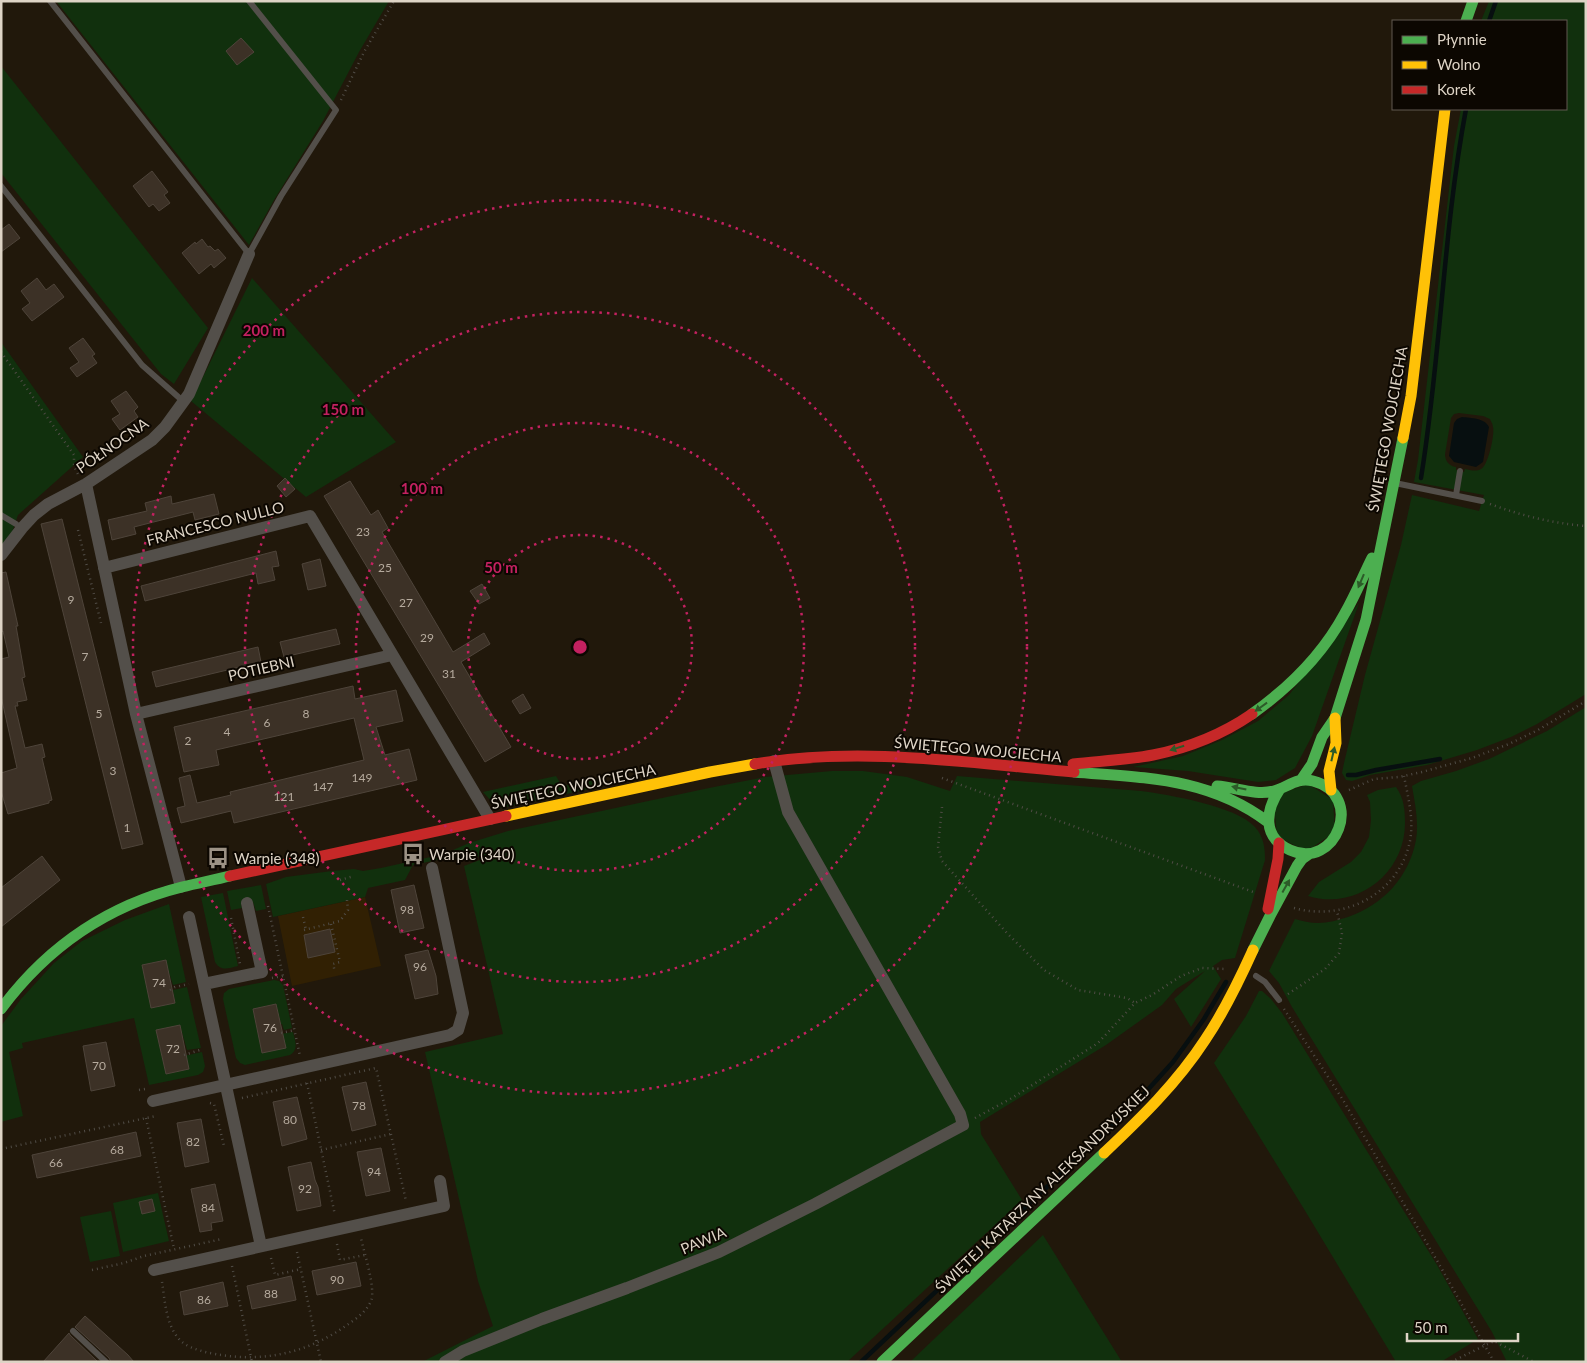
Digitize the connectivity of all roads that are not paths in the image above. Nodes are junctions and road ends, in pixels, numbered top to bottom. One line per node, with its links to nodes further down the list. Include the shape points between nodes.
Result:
1 (50, 1): 7 (lane)
2 (249, 1): 7 (lane, via 336,110 281,196)
3 (1473, 1): 4 (street)
4 (1466, 20)
5 (1445, 110): 10 (street, ŚWIĘTEGO WOJCIECHA, via 1410,396)
6 (1, 186): 8 (lane, via 142,364)
7 (249, 254): 8 (street, PÓŁNOCNA)
8 (184, 402): 11 (street, PÓŁNOCNA, via 152,440)
9 (1460, 471): 12 (lane)
10 (1393, 483): 12 (lane); 16 (street, ŚWIĘTEGO WOJCIECHA)
11 (86, 484): 17 (street, PÓŁNOCNA, via 48,504 22,528); 18 (street)
12 (1456, 496): 13 (lane)
13 (1482, 500)
14 (1, 515): 15 (lane)
15 (16, 524)
16 (1382, 538): 21 (street, ŚWIĘTEGO WOJCIECHA, via 1366,620); 23 (street, one-way to 23, via 1345,615 1330,637 1295,679 1250,715 1208,738 1170,751)
17 (1, 555)
18 (104, 568): 19 (street, FRANCESCO NULLO, via 310,516); 20 (street)
19 (392, 655): 20 (street, POTIEBNI); 28 (street, FRANCESCO NULLO)
20 (136, 714): 33 (street)
21 (1335, 718): 24 (street, ŚWIĘTEGO WOJCIECHA); 27 (street, ŚWIĘTEGO WOJCIECHA, one-way to 21, via 1329,771 1336,743)
22 (774, 761): 23 (street, ŚWIĘTEGO WOJCIECHA, via 828,756 873,757); 28 (street, ŚWIĘTEGO WOJCIECHA); 48 (street, PAWIA, via 788,812 960,1114 963,1125 719,1252 524,1326 463,1351)
23 (1040, 769): 25 (street, ŚWIĘTEGO WOJCIECHA, via 1138,777)
24 (1301, 780): 26 (street); 27 (street, via 1317,781)
25 (1197, 786): 26 (street, ŚWIĘTEGO WOJCIECHA, one-way to 25, via 1270,792 1229,786); 29 (street, ŚWIĘTEGO WOJCIECHA, via 1234,799)
26 (1280, 789): 29 (street, via 1273,798)
27 (1331, 790): 31 (street, via 1339,801 1342,814 1340,829 1322,850)
28 (490, 819): 33 (street, ŚWIĘTEGO WOJCIECHA)
29 (1268, 822): 30 (street)
30 (1279, 843): 31 (street, via 1293,852); 36 (street, ŚWIĘTEJ KATARZYNY ALEKSANDRYJSKIEJ)
31 (1309, 854): 36 (street, ŚWIĘTEJ KATARZYNY ALEKSANDRYJSKIEJ, one-way to 31, via 1297,866)
32 (432, 868): 41 (street, via 463,1014 458,1030 450,1035)
33 (181, 887): 40 (street, ŚWIĘTEGO WOJCIECHA, via 133,902 80,931 27,976)
34 (248, 903): 38 (street, via 262,972)
35 (189, 917): 38 (street)
36 (1266, 922): 49 (street, ŚWIĘTEJ KATARZYNY ALEKSANDRYJSKIEJ, via 1226,1005 1204,1040 1160,1097)
37 (1256, 976): 39 (lane, via 1266,982)
38 (204, 984): 41 (street)
39 (1279, 1000)
40 (1, 1009)
41 (225, 1084): 42 (street); 44 (street)
42 (153, 1101)
43 (440, 1181): 44 (street, via 444,1206)
44 (261, 1246): 45 (street)
45 (154, 1270)
46 (74, 1331): 47 (lane)
47 (106, 1362)
48 (446, 1362)
49 (882, 1362)

